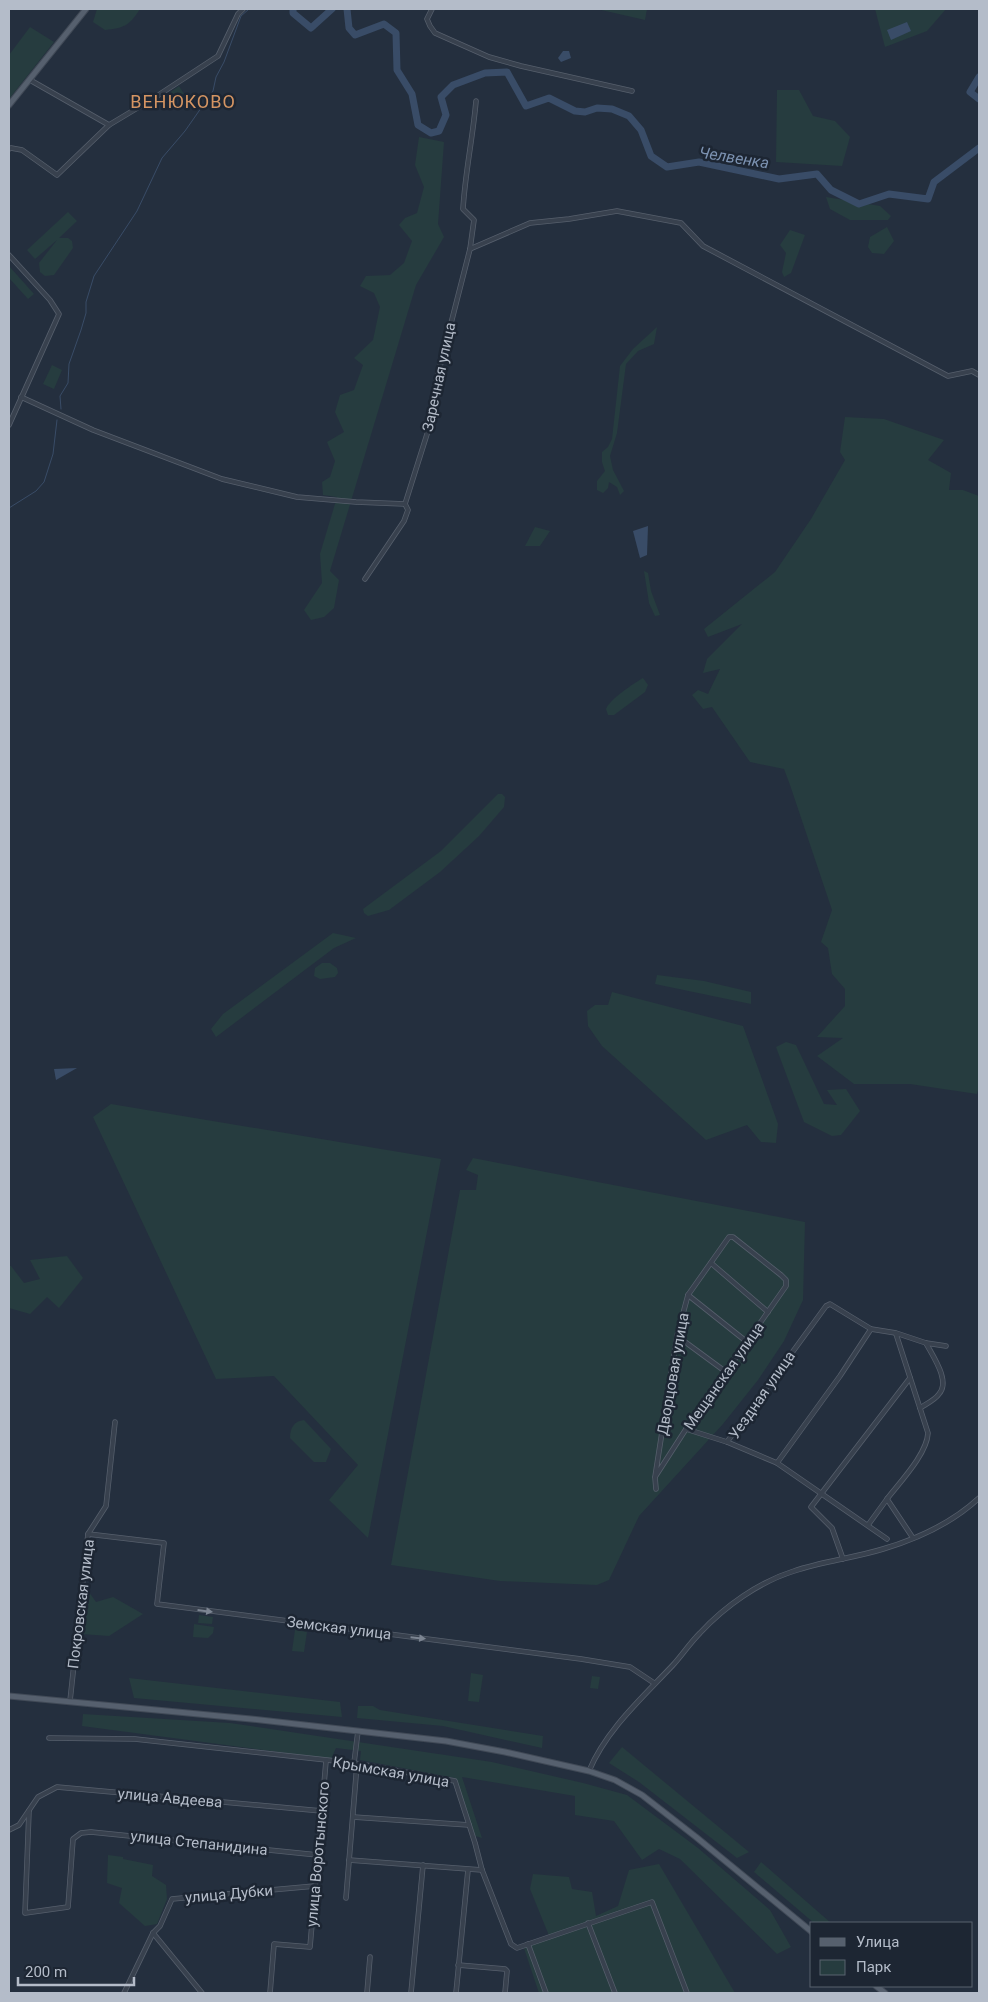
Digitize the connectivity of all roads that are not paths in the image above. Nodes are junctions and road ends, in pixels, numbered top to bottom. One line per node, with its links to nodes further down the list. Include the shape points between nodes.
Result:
1 (86, 9): 4 (main road)
2 (243, 9): 8 (street, via 218,56)
3 (432, 9): 5 (street, via 427,19 435,32 480,53 521,66)
4 (30, 80): 7 (main road); 8 (street)
5 (632, 91)
6 (476, 101): 10 (street, Заречная улица, via 462,209 474,220)
7 (9, 104)
8 (109, 125): 9 (street, via 56,174 22,150)
9 (9, 149)
10 (470, 249): 12 (street, via 530,223 617,211 681,222 703,246 948,376 972,371); 15 (street, Заречная улица, via 436,382 428,432)
11 (9, 255): 13 (street, via 59,314)
12 (979, 375)
13 (21, 397): 14 (street); 15 (street, via 93,430 222,479 297,497)
14 (9, 425)
15 (405, 504): 16 (street, Заречная улица, via 408,510 404,521)
16 (365, 579)
17 (711, 1263): 18 (street, Дворцовая улица, via 729,1237 733,1237); 19 (street, Дворцовая улица); 20 (street)
18 (781, 1275): 20 (street, Мещанская улица, via 786,1286)
19 (688, 1295): 23 (street, Дворцовая улица); 24 (street)
20 (768, 1312): 24 (street, Мещанская улица)
21 (871, 1329): 22 (street); 32 (street, Уездная улица, via 830,1304 826,1306); 33 (street)
22 (896, 1334): 25 (street); 28 (street)
23 (678, 1336): 27 (street); 34 (street, Дворцовая улица)
24 (747, 1342): 27 (street, Мещанская улица)
25 (926, 1343): 26 (street); 29 (street, via 941,1373 943,1386 940,1394)
26 (946, 1346)
27 (726, 1372): 31 (street, Мещанская улица)
28 (910, 1378): 29 (street); 36 (street)
29 (920, 1408): 38 (street, via 928,1442)
30 (115, 1422): 40 (street, Покровская улица, via 106,1506)
31 (686, 1428): 32 (street); 34 (street, Мещанская улица)
32 (727, 1442): 33 (street, Уездная улица)
33 (777, 1463): 36 (street, Уездная улица)
34 (655, 1477): 35 (street, Дворцовая улица)
35 (656, 1488)
36 (822, 1494): 39 (street, Уездная улица); 43 (street, via 811,1507 832,1528)
37 (979, 1498): 41 (street, via 943,1524)
38 (887, 1499): 39 (street); 41 (street)
39 (868, 1525): 42 (street, Уездная улица)
40 (88, 1534): 44 (street, Земская улица, one-way to 44, via 164,1543 157,1604 562,1656 630,1667); 46 (street, Покровская улица)
41 (913, 1538): 43 (street)
42 (887, 1539)
43 (843, 1559): 44 (street, via 792,1571 761,1585 718,1616)
44 (654, 1683): 51 (street, via 596,1754)
45 (9, 1696): 46 (main road)
46 (70, 1701): 47 (main road)
47 (358, 1731): 50 (street, улица Воротынского); 51 (main road, via 455,1743)
48 (49, 1738): 49 (street, Крымская улица, via 135,1739)
49 (326, 1761): 50 (street, Крымская улица); 53 (street, улица Воротынского)
50 (356, 1764): 54 (street, улица Воротынского); 55 (street, Крымская улица, via 455,1781)
51 (588, 1771): 65 (main road, via 615,1780 642,1795)
52 (29, 1811): 53 (street, улица Авдеева, via 38,1797 57,1787); 56 (street, улица Авдеева, via 19,1825); 57 (street, улица Степанидина, via 25,1913 68,1907 73,1839 81,1833)
53 (322, 1811): 57 (street, улица Воротынского)
54 (353, 1817): 55 (street); 58 (street, улица Воротынского)
55 (469, 1825): 61 (street, Крымская улица)
56 (9, 1830)
57 (318, 1855): 62 (street, улица Воротынского)
58 (349, 1860): 59 (street); 63 (street, улица Воротынского)
59 (423, 1866): 60 (street); 74 (street)
60 (468, 1870): 61 (street); 69 (street)
61 (482, 1870): 67 (street, Крымская улица, via 511,1944 517,1948)
62 (315, 1886): 66 (street, улица Дубки, via 172,1899 160,1926); 72 (street, улица Воротынского, via 310,1947 274,1944)
63 (346, 1898)
64 (588, 1923): 67 (street); 78 (street); 79 (street, via 654,1903)
65 (810, 1930)
66 (153, 1933): 70 (street); 71 (street)
67 (528, 1944): 77 (street)
68 (370, 1956): 73 (street)
69 (458, 1965): 75 (street); 76 (street, via 505,1969)
70 (124, 1993)
71 (202, 1993)
72 (270, 1993)
73 (367, 1993)
74 (412, 1993)
75 (456, 1993)
76 (505, 1993)
77 (546, 1993)
78 (615, 1993)
79 (687, 1993)

